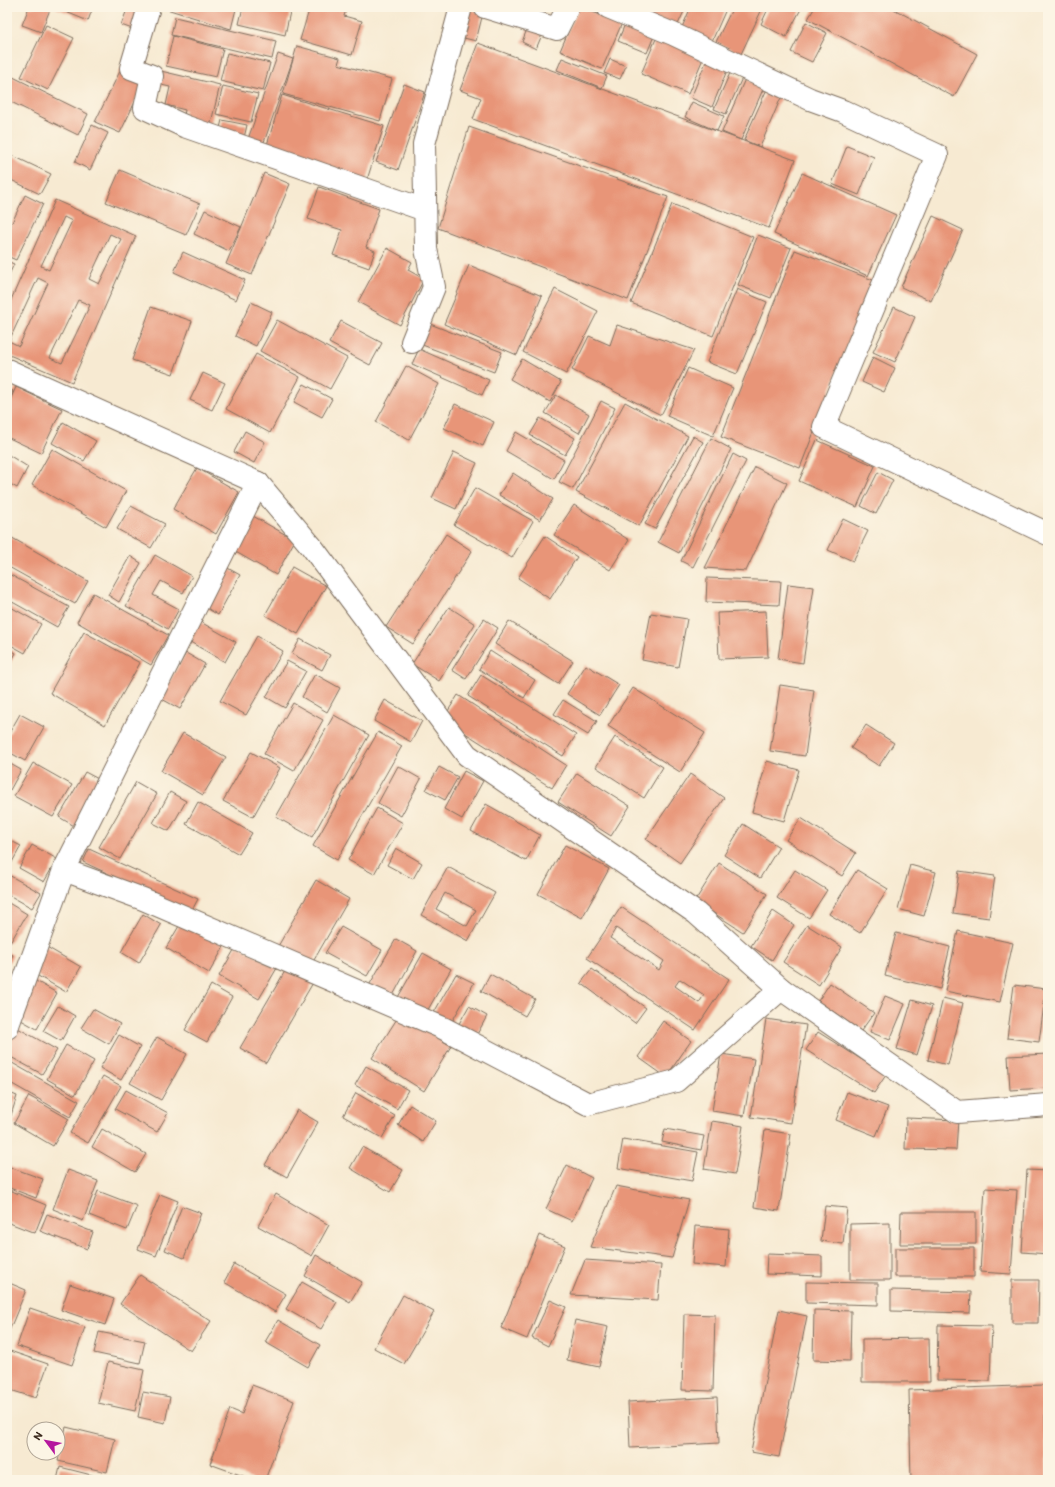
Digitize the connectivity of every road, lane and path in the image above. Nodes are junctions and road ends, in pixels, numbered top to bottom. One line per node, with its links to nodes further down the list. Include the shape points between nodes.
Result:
1 (149, 7): 6 (street, via 131,68 152,76 145,108 184,126)
2 (461, 7): 6 (street, via 424,144)
3 (485, 7): 4 (street, via 557,29)
4 (568, 7)
5 (608, 7): 10 (street, via 673,34 810,99 843,111 937,155 824,427)
6 (426, 210): 7 (street, via 426,249 434,287)
7 (412, 342)
8 (7, 370): 9 (street)
9 (258, 483): 11 (street); 12 (street, via 312,547 467,755 696,913)
10 (1048, 534)
11 (64, 870): 12 (street, via 143,899 443,1028 588,1104 676,1081); 13 (street)
12 (781, 989): 14 (street, via 958,1112)
13 (7, 1028)
14 (1048, 1106)

